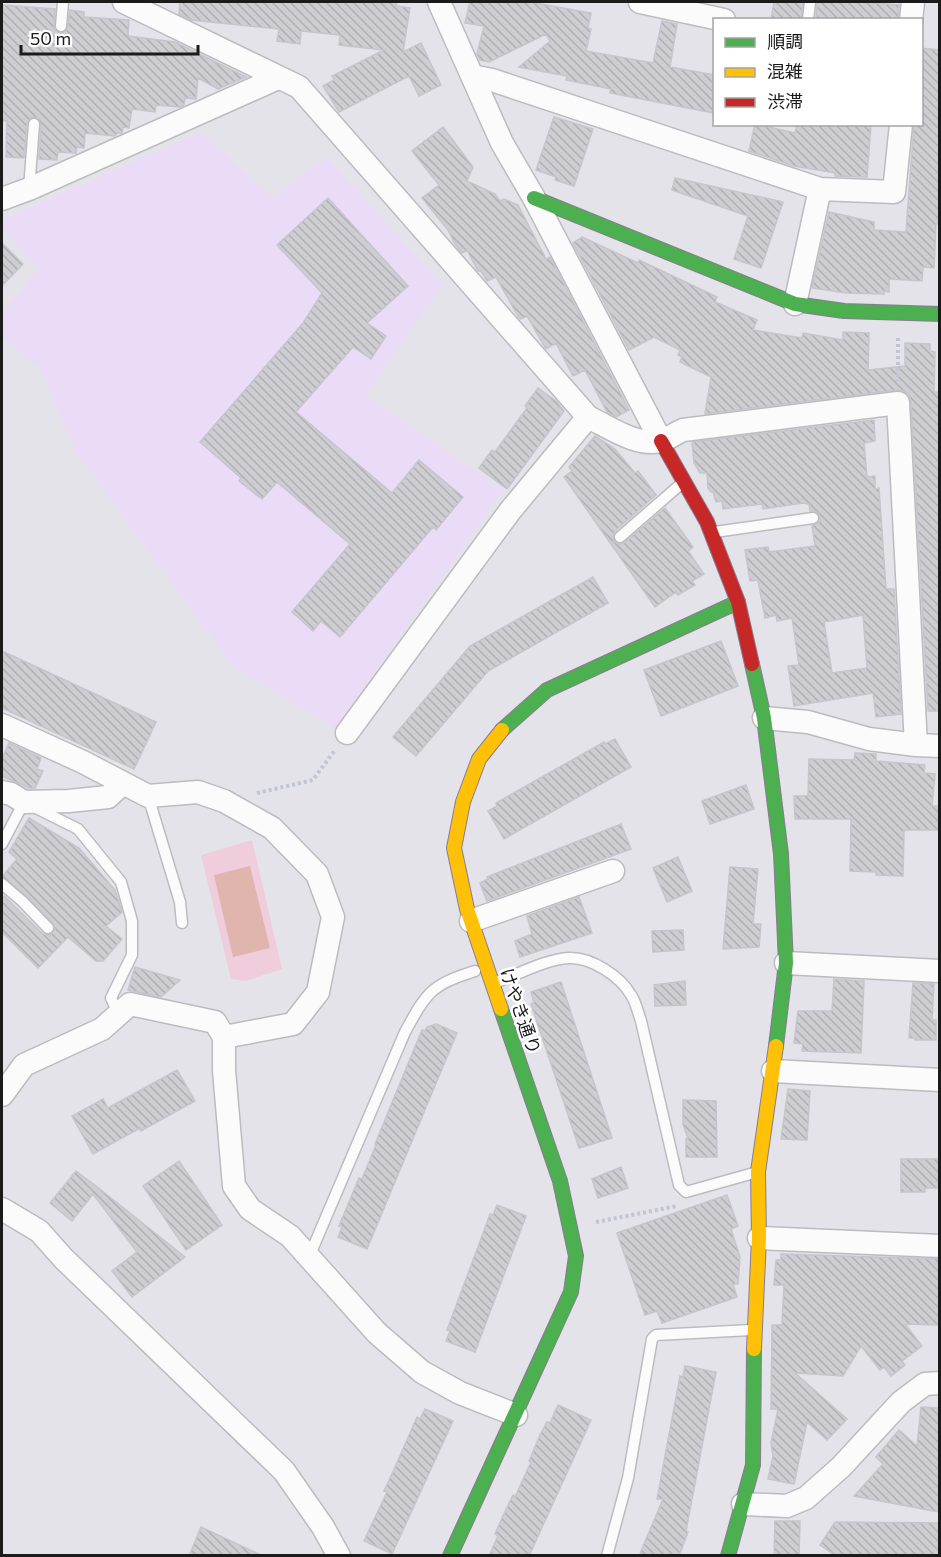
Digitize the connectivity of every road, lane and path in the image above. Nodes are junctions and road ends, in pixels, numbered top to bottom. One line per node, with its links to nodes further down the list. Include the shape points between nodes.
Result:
1 (63, 2): 10 (lane)
2 (124, 2): 12 (street)
3 (439, 2): 11 (street)
4 (640, 2): 7 (street)
5 (810, 2): 8 (lane)
6 (913, 2): 9 (street)
7 (715, 18)
8 (808, 18)
9 (911, 18)
10 (61, 27)
11 (472, 76): 16 (street); 18 (street, via 502,143)
12 (278, 78): 15 (street); 23 (street, via 298,87)
13 (34, 124): 15 (lane)
14 (901, 126): 16 (street, via 894,192)
15 (29, 189): 17 (street)
16 (820, 189): 19 (street)
17 (2, 198)
18 (534, 198): 19 (street); 24 (street)
19 (795, 304): 20 (street, via 844,311)
20 (898, 312): 21 (street); 22 (path)
21 (939, 314)
22 (898, 403): 24 (street, via 683,430); 33 (street)
23 (588, 417): 24 (street, via 632,438); 32 (street, via 510,511)
24 (661, 441): 25 (street)
25 (684, 482): 27 (street); 28 (lane)
26 (813, 518): 27 (lane)
27 (712, 532): 29 (street)
28 (620, 537)
29 (738, 602): 30 (street); 43 (street, けやき通り, via 547,690 503,728 479,759 463,802 454,848)
30 (764, 718): 33 (street, via 808,722 869,739); 46 (street, via 781,854)
31 (2, 725): 35 (street)
32 (347, 733): 38 (path, via 313,780)
33 (916, 745): 34 (street)
34 (939, 746)
35 (123, 783): 37 (street); 39 (street, via 108,797)
36 (2, 792): 39 (street)
37 (148, 796): 38 (street, via 198,792); 44 (lane, via 180,902)
38 (224, 801): 51 (street, via 272,828 317,874 333,917 318,992 293,1024)
39 (24, 802): 40 (lane); 50 (lane, via 78,829 121,882 132,921 132,955 111,998)
40 (2, 844)
41 (613, 872): 43 (street)
42 (2, 884): 45 (lane)
43 (471, 921): 49 (street, けやき通り)
44 (182, 923)
45 (48, 928)
46 (786, 963): 47 (street); 52 (street)
47 (939, 970)
48 (475, 972): 61 (lane, via 437,985 420,1004)
49 (492, 984): 55 (lane, via 570,957 599,966 618,979 632,995 641,1021 679,1185 686,1192); 64 (street, けやき通り, via 560,1181 576,1256 571,1292)
50 (118, 1013): 51 (street, via 130,1004 215,1022); 54 (street, via 102,1029 24,1065)
51 (224, 1037): 61 (street, via 234,1186 250,1209 290,1236)
52 (773, 1071): 53 (street); 55 (street)
53 (939, 1080)
54 (2, 1095)
55 (758, 1172): 59 (street)
56 (688, 1203): 58 (path)
57 (2, 1209): 66 (street, via 39,1231 284,1471)
58 (594, 1222)
59 (759, 1238): 60 (street); 62 (street)
60 (939, 1246)
61 (309, 1257): 64 (street, via 377,1333 422,1372 460,1393)
62 (754, 1330): 65 (street, via 753,1465); 68 (lane, via 656,1335 652,1339 628,1478)
63 (939, 1383): 65 (street, via 925,1384 901,1402 841,1467 806,1498 787,1506)
64 (516, 1415): 67 (street, けやき通り)
65 (743, 1504): 69 (street)
66 (339, 1556)
67 (450, 1556)
68 (607, 1556)
69 (728, 1556)

